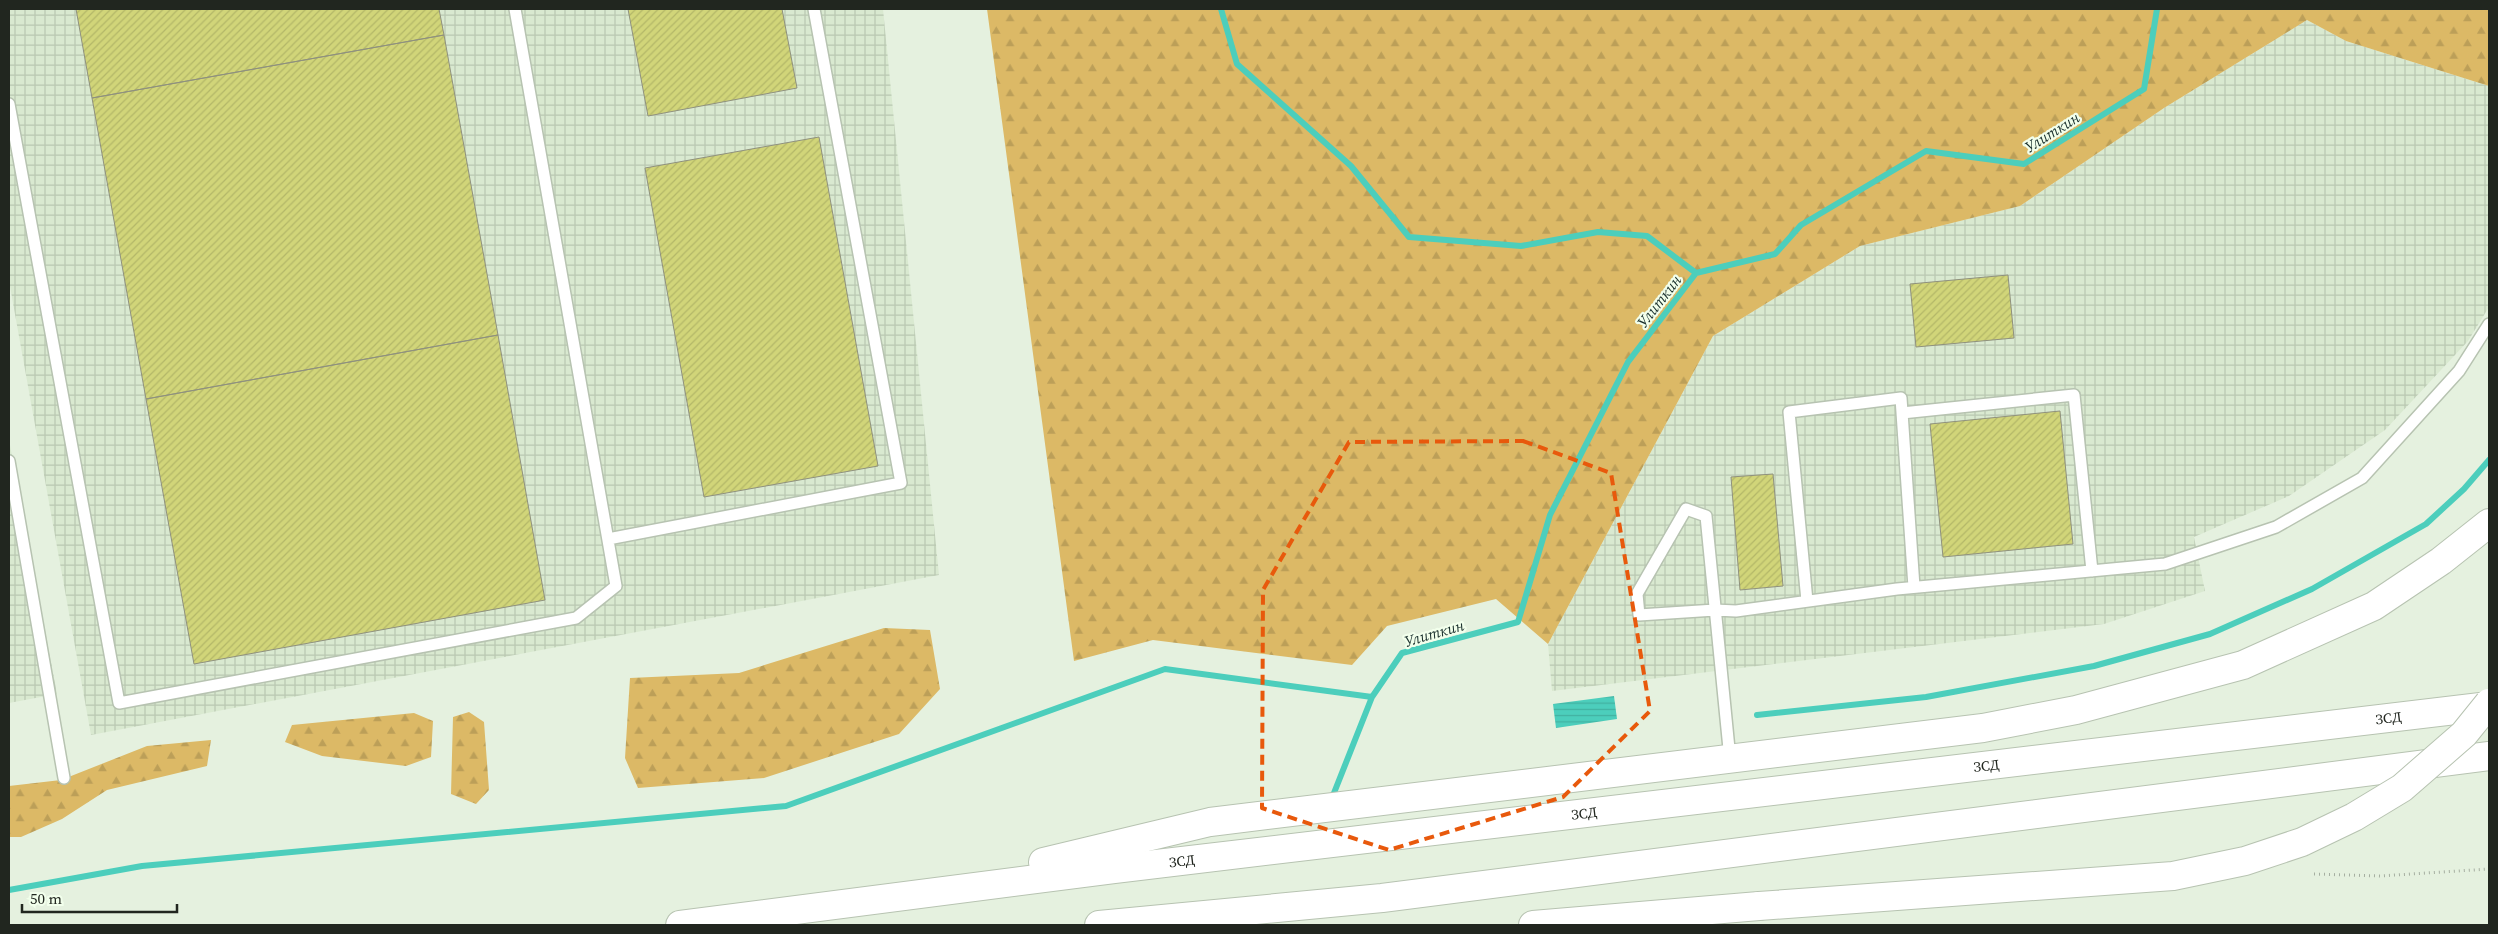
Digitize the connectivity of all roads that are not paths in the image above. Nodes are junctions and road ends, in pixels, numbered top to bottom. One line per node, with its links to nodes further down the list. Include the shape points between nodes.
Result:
1 (515, 9): 8 (lane)
2 (814, 9): 8 (lane, via 901,483)
3 (9, 104): 8 (lane, via 119,703 576,618 616,586)
4 (2489, 324): 9 (lane, via 2460,370 2362,478 2276,527 2165,564)
5 (1902, 414): 9 (lane, via 2074,395); 10 (lane); 11 (lane, via 1901,398 1789,412)
6 (9, 461): 16 (lane)
7 (2489, 524): 15 (highway, via 2374,606 2243,664 2076,710 1983,728)
8 (608, 539)
9 (2092, 571): 10 (lane)
10 (1914, 587): 11 (lane)
11 (1807, 602): 12 (lane, via 1736,612)
12 (1715, 610): 12 (lane, via 1706,516 1686,509 1637,594 1639,615); 15 (lane)
13 (2489, 704): 17 (highway, ЗСД); 20 (highway, bridge, via 2464,734 2402,788 2354,817 2302,842 2245,862 2173,876)
14 (2489, 756): 19 (highway, via 1392,896)
15 (1730, 759): 17 (highway, via 1210,822)
16 (64, 778)
17 (908, 895): 18 (highway, ЗСД)
18 (680, 925)
19 (1099, 925)
20 (1533, 925)

